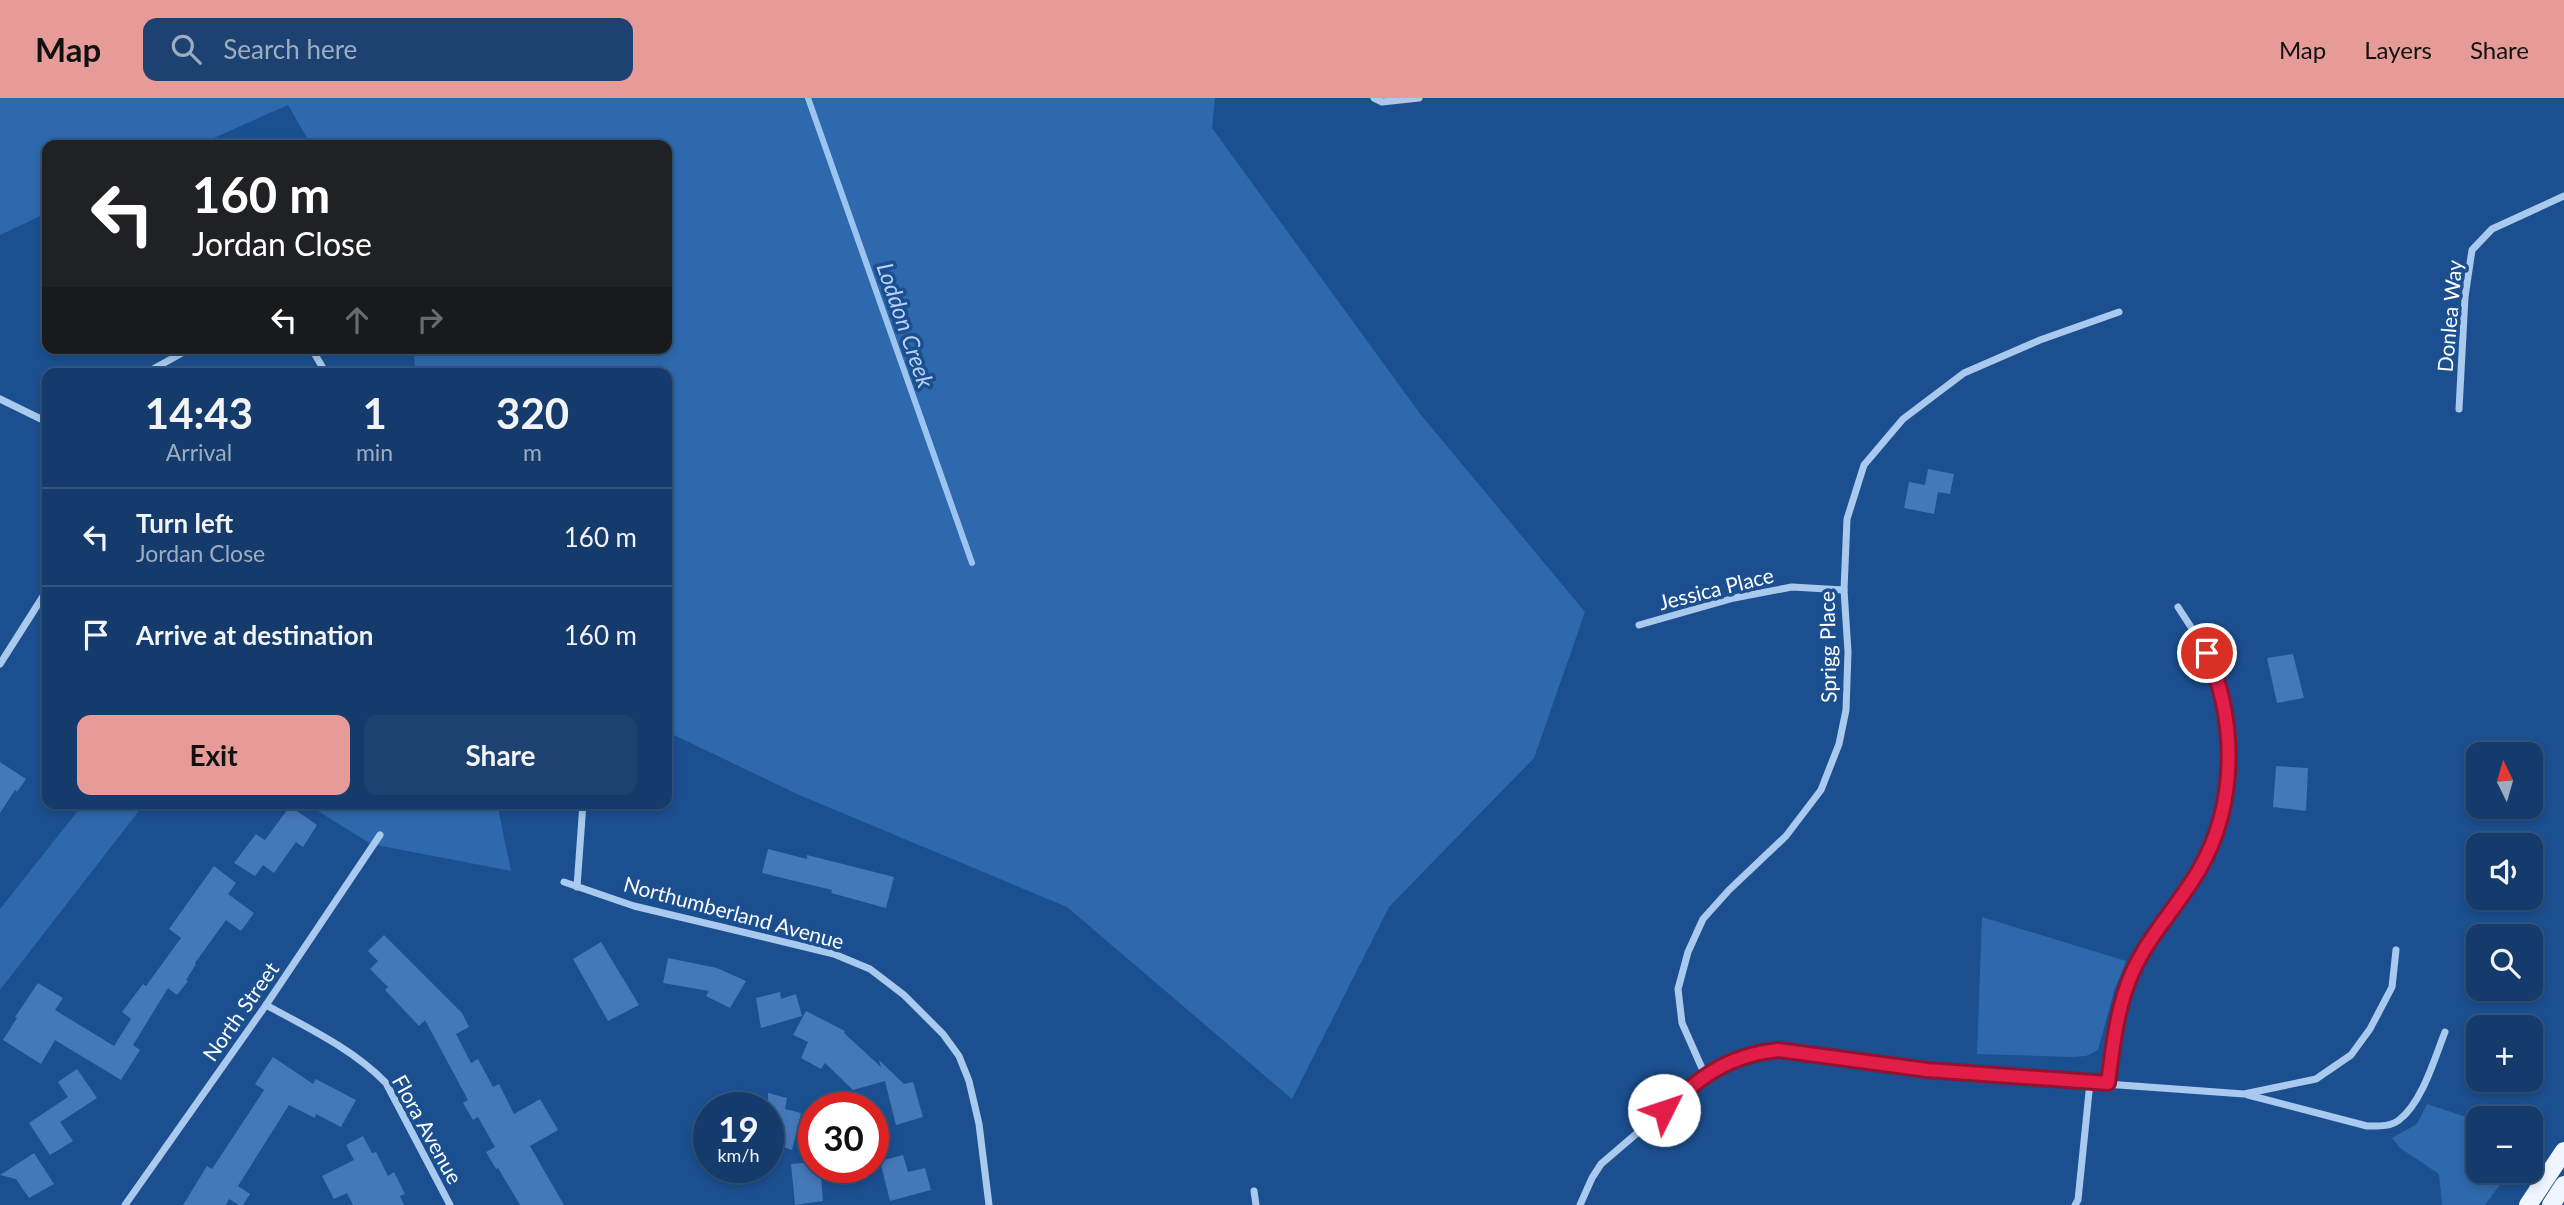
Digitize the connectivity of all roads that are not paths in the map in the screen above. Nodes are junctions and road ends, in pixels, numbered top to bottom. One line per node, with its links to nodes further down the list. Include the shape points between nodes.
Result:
1 (1374, 98): 2 (street, via 1382,102)
2 (1419, 98)
3 (2564, 196): 8 (street, Donlea Way, via 2492,229 2472,250)
4 (2119, 313): 10 (street, Sprigg Place, via 1964,373 1903,419 1864,464 1847,519)
5 (180, 354): 6 (street)
6 (155, 368)
7 (0, 399): 9 (street)
8 (2459, 409)
9 (42, 420)
10 (1844, 590): 13 (street, Jessica Place, via 1791,587); 22 (street, Sprigg Place, via 1846,710 1821,790 1786,836 1703,919 1688,951 1678,989 1682,1023)
11 (42, 598): 14 (street)
12 (2178, 607): 24 (street, via 2207,653 2226,708 2225,800 2212,845 2198,872 2151,936 2131,974 2116,1024)
13 (1639, 625)
14 (0, 664)
15 (583, 809): 18 (street)
16 (380, 835): 20 (street, North Street)
17 (564, 882): 18 (street, Northumberland Avenue)
18 (577, 887): 31 (street, Northumberland Avenue, via 634,906 834,954 870,969 904,995 943,1034 970,1081)
19 (2396, 950): 25 (street, via 2392,988 2371,1030 2351,1055 2316,1079)
20 (266, 1005): 29 (street, North Street); 30 (street, Flora Avenue, via 352,1054 386,1083)
21 (2445, 1031): 25 (street, via 2423,1086 2399,1121 2367,1126)
22 (1705, 1074): 23 (street, via 1759,1052 1778,1050 1927,1070); 33 (street, via 1601,1164)
23 (2090, 1082): 24 (street); 34 (street)
24 (2108, 1083): 25 (street)
25 (2244, 1094)
26 (2564, 1151): 35 (main road)
27 (2564, 1185): 36 (main road)
28 (1254, 1191): 32 (street)
29 (125, 1205)
30 (450, 1205)
31 (989, 1205)
32 (1256, 1205)
33 (1580, 1205)
34 (2075, 1205)
35 (2528, 1205)
36 (2551, 1205)

